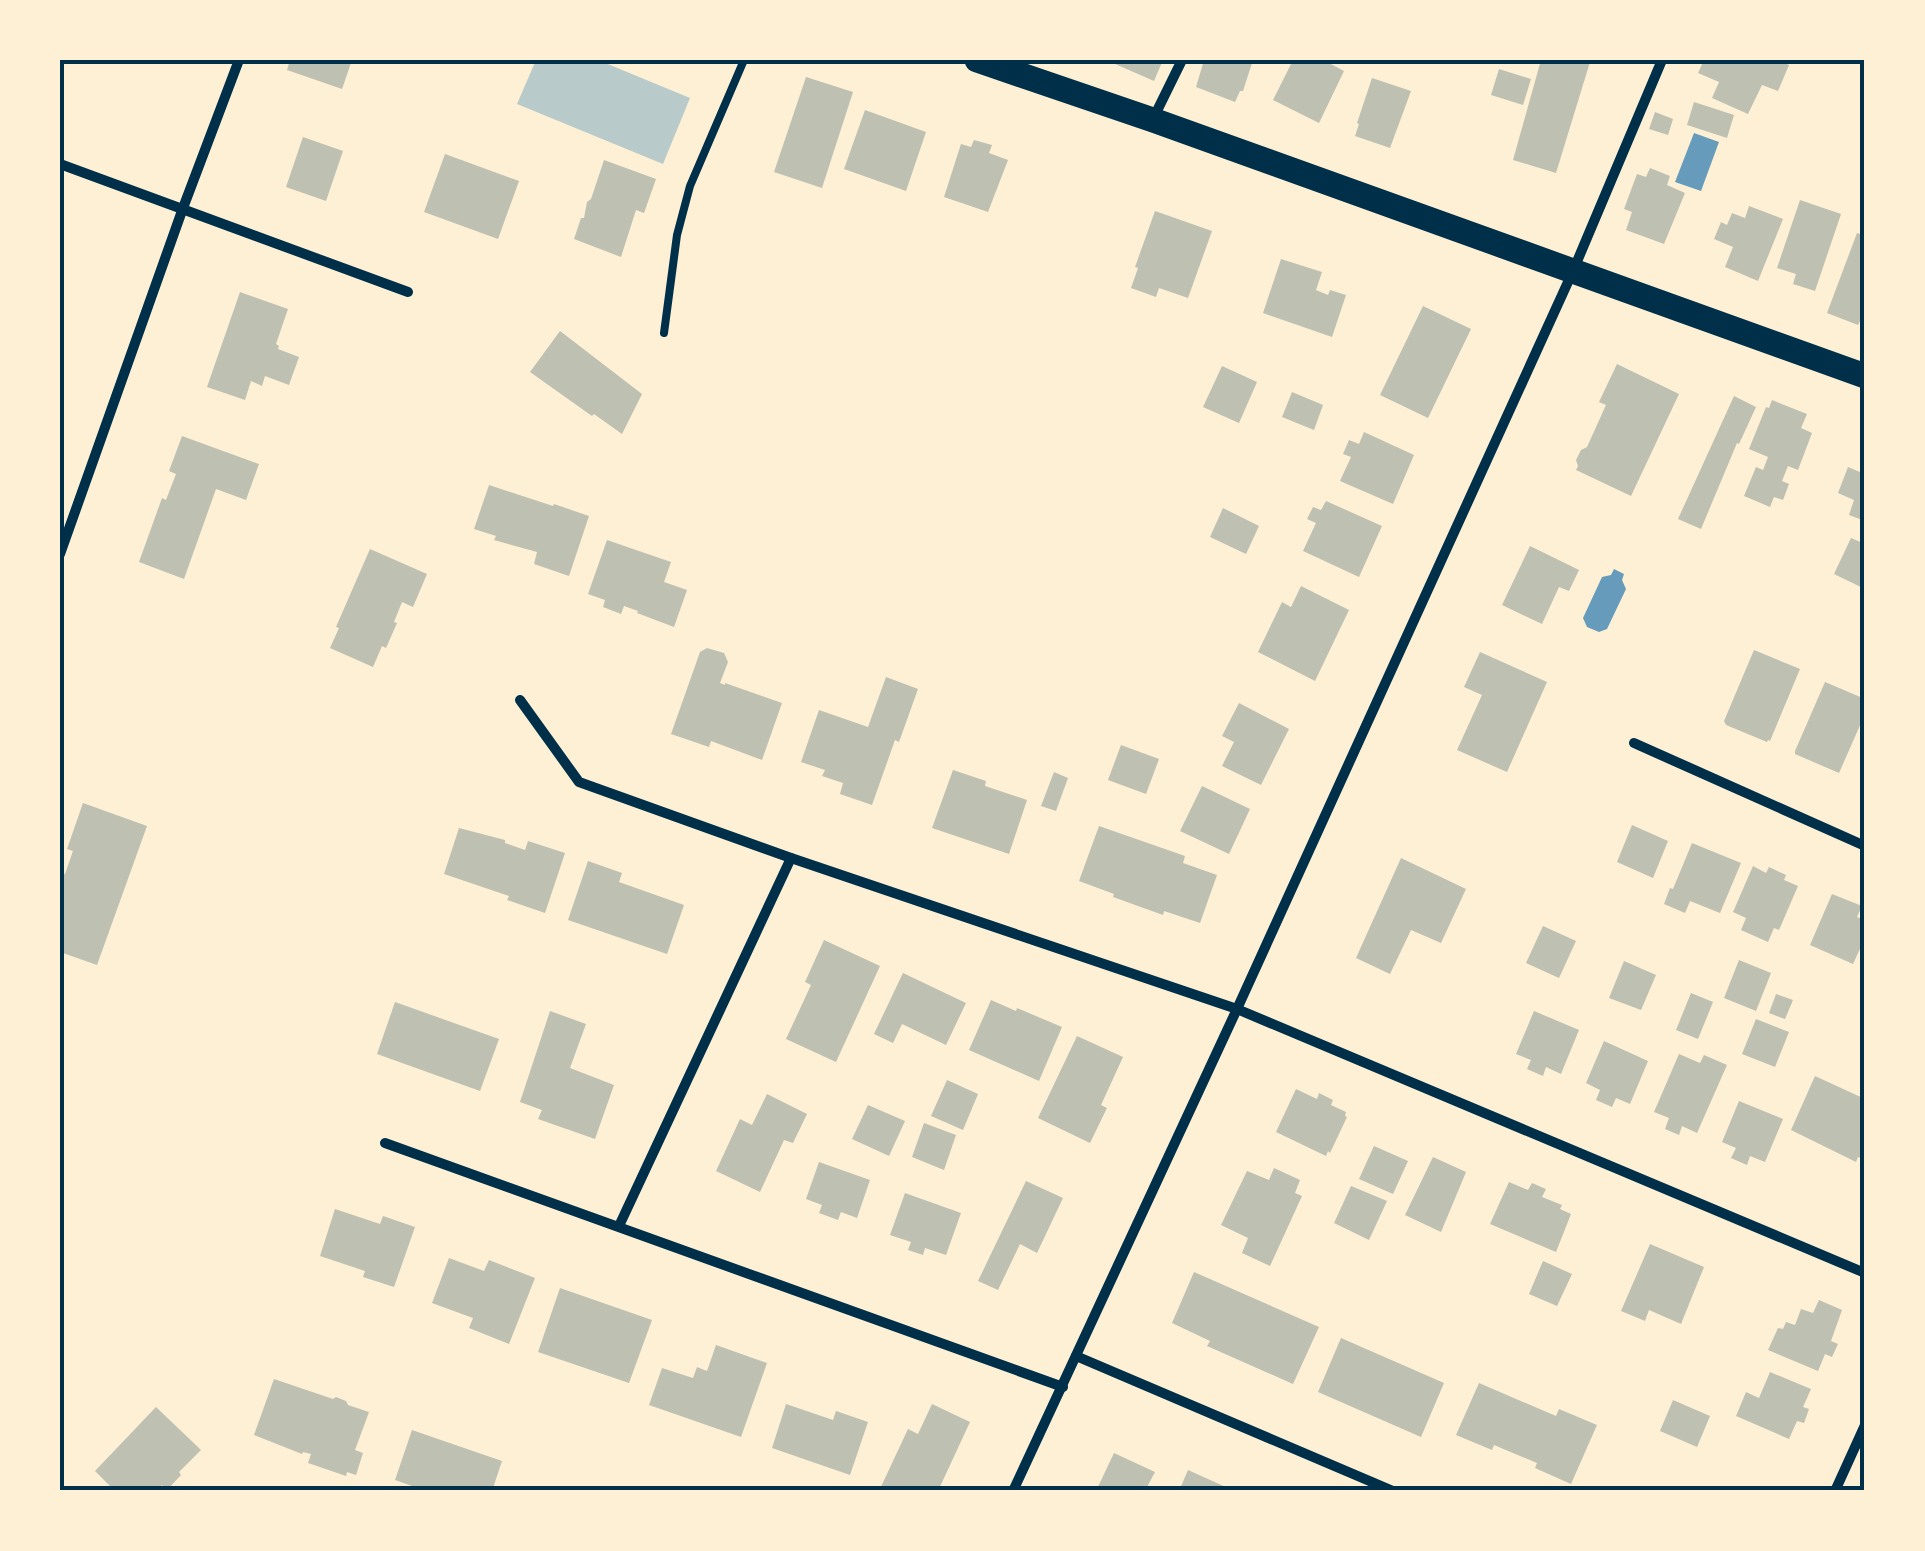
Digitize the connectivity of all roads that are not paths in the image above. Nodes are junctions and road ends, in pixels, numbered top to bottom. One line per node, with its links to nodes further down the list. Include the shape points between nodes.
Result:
1 (239, 60): 8 (street)
2 (744, 60): 11 (lane, via 690,186)
3 (976, 60): 6 (main road)
4 (1182, 60): 6 (street)
5 (1662, 60): 9 (street)
6 (1153, 120): 9 (main road)
7 (60, 164): 8 (street)
8 (182, 208): 10 (street); 13 (street)
9 (1573, 271): 12 (main road); 18 (street)
10 (408, 292)
11 (664, 333)
12 (1865, 376)
13 (60, 554)
14 (520, 700): 17 (street, via 579,782)
15 (1634, 743): 16 (street)
16 (1865, 846)
17 (791, 858): 18 (street); 20 (street)
18 (1237, 1009): 21 (street); 22 (street)
19 (385, 1143): 20 (street)
20 (619, 1226): 23 (street)
21 (1865, 1273)
22 (1076, 1356): 23 (street); 26 (street)
23 (1063, 1387): 25 (street)
24 (1865, 1424): 27 (street)
25 (1013, 1491)
26 (1393, 1491)
27 (1835, 1491)

